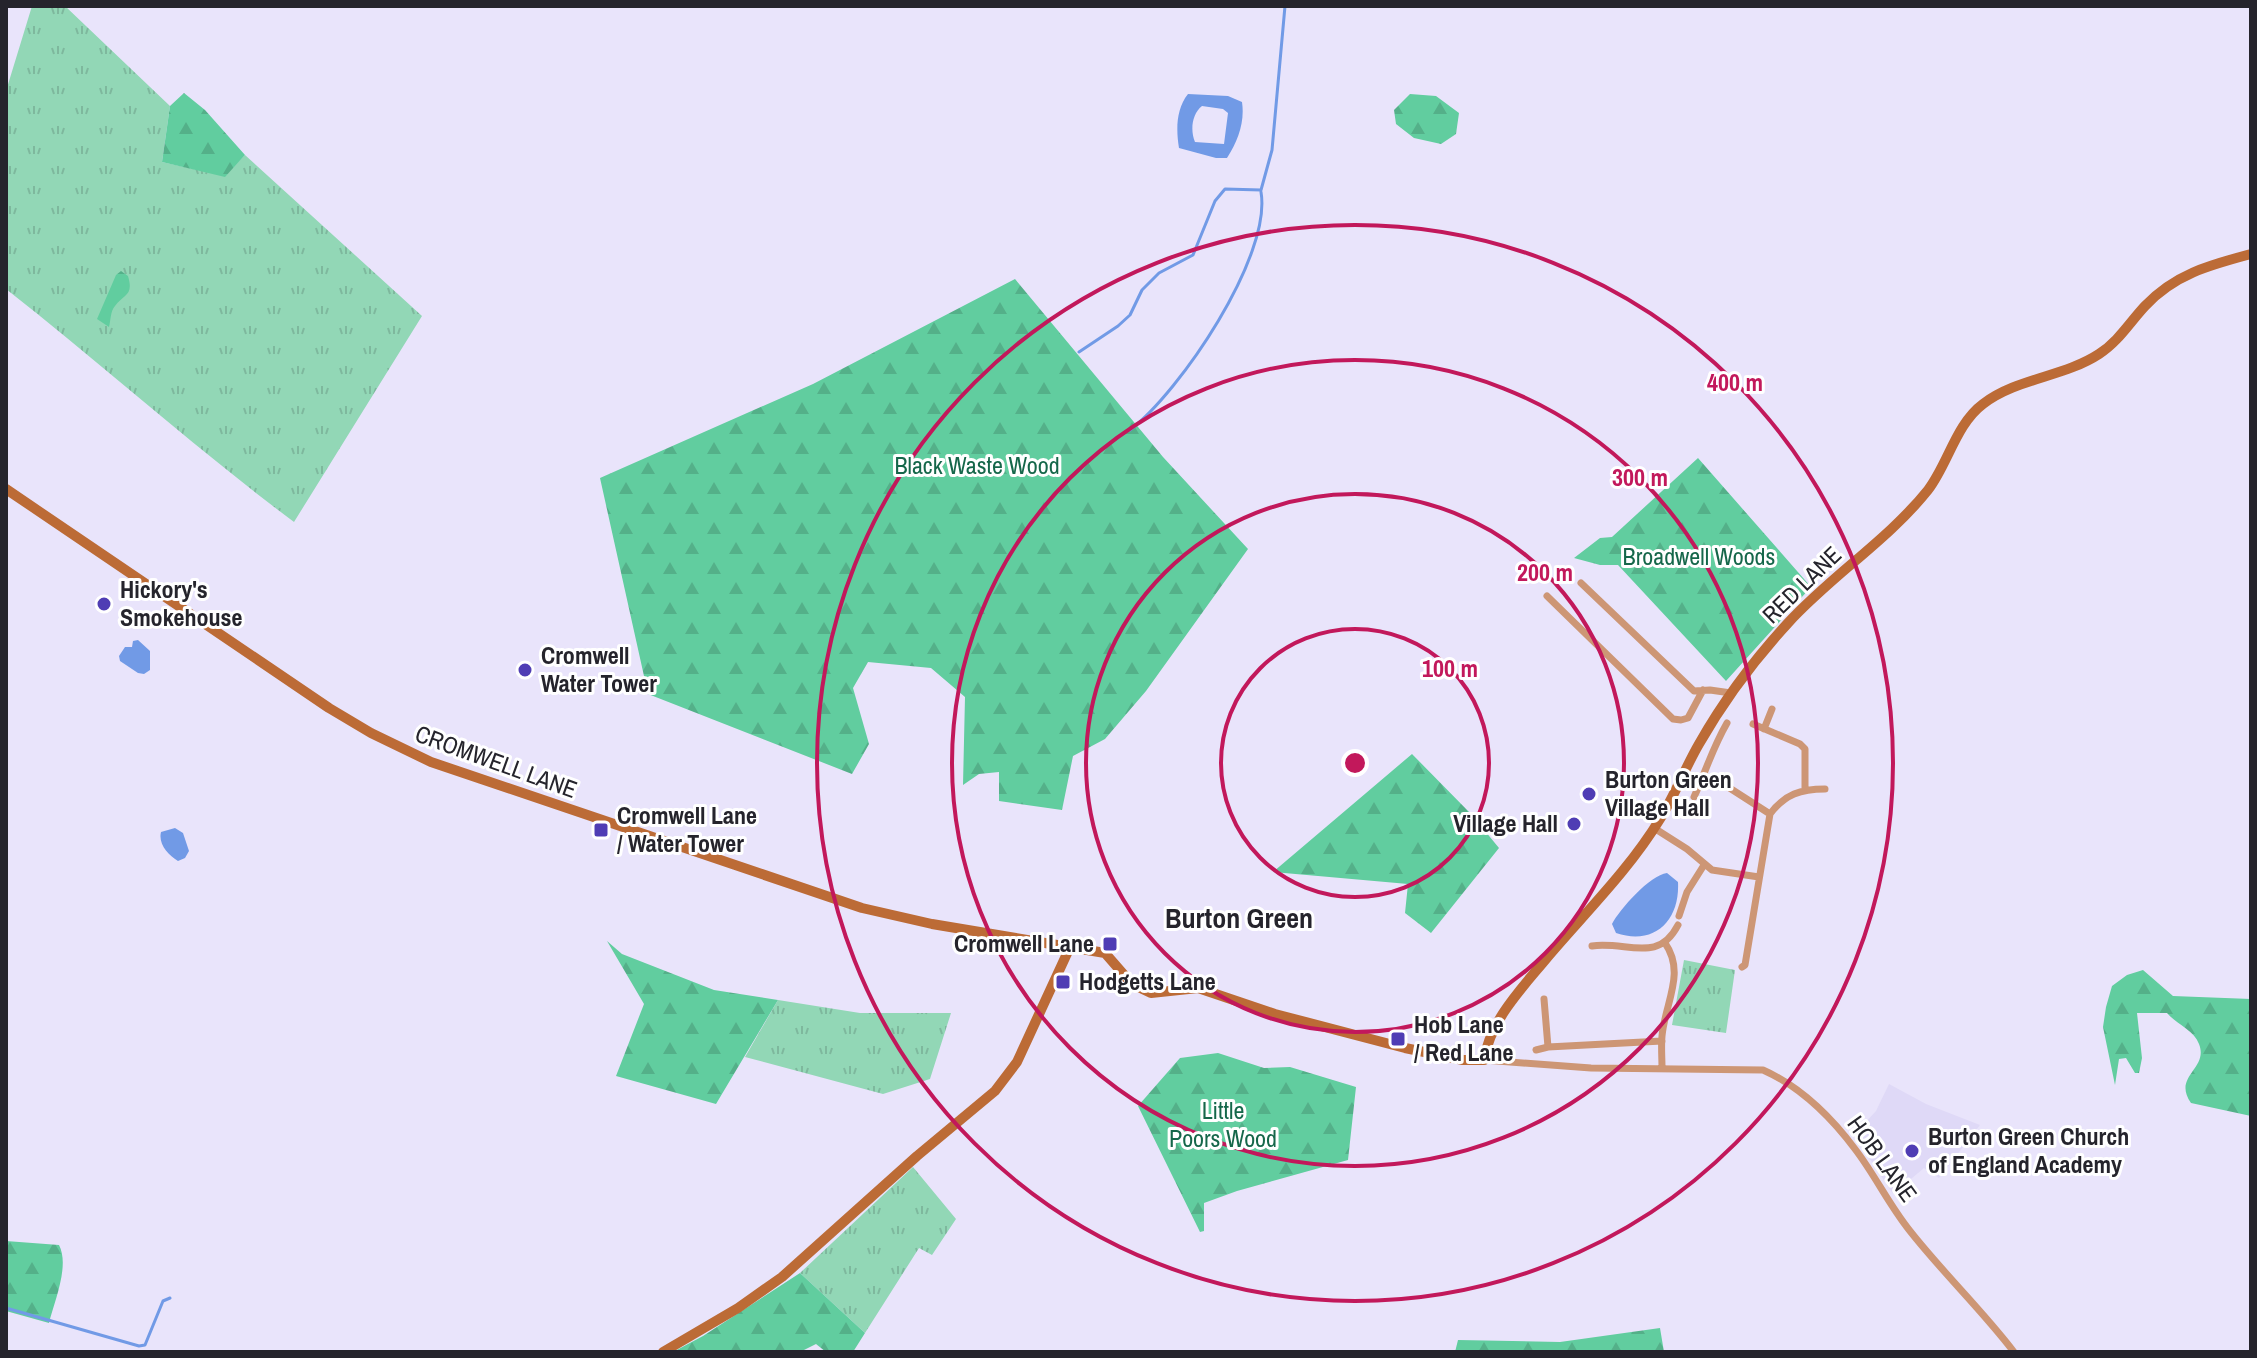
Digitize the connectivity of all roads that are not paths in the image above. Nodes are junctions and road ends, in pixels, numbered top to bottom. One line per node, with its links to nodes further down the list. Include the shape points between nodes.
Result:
1 (2251, 254): 6 (street, RED LANE, via 2180,277 2098,355 1983,404 1966,422 1939,475 1910,510 1816,594)
2 (6, 489): 23 (street, CROMWELL LANE, via 319,702 415,756 862,908)
3 (1581, 583): 5 (street, via 1694,691)
4 (1547, 596): 5 (street, via 1673,719 1688,718)
5 (1703, 690): 6 (street)
6 (1731, 693): 16 (street, RED LANE)
7 (1772, 709): 10 (street)
8 (1727, 723): 11 (street, via 1709,757)
9 (1753, 724): 10 (street)
10 (1764, 729): 12 (street, via 1805,749)
11 (1706, 778): 14 (street); 15 (street)
12 (1805, 789): 13 (street); 15 (street)
13 (1825, 789)
14 (1694, 797)
15 (1770, 814): 18 (street)
16 (1654, 828): 17 (street); 29 (street, RED LANE, via 1513,1000 1487,1040)
17 (1704, 865): 18 (street); 19 (street)
18 (1759, 877): 24 (street)
19 (1679, 916)
20 (1678, 925): 21 (street)
21 (1665, 943): 22 (street, via 1650,949); 26 (street, via 1675,975)
22 (1592, 946)
23 (1070, 947): 29 (street, CROMWELL LANE, via 1105,953 1132,984 1151,993 1191,988 1213,992 1405,1048); 31 (street, via 1017,1062 995,1091 789,1272)
24 (1742, 967)
25 (1544, 999): 27 (street)
26 (1662, 1041): 27 (street); 30 (street)
27 (1548, 1047): 28 (street)
28 (1536, 1050)
29 (1484, 1060): 30 (street, HOB LANE)
30 (1662, 1068): 32 (street, HOB LANE, via 1763,1070 1793,1086 1855,1149 1910,1231)
31 (663, 1352)
32 (2014, 1352)

